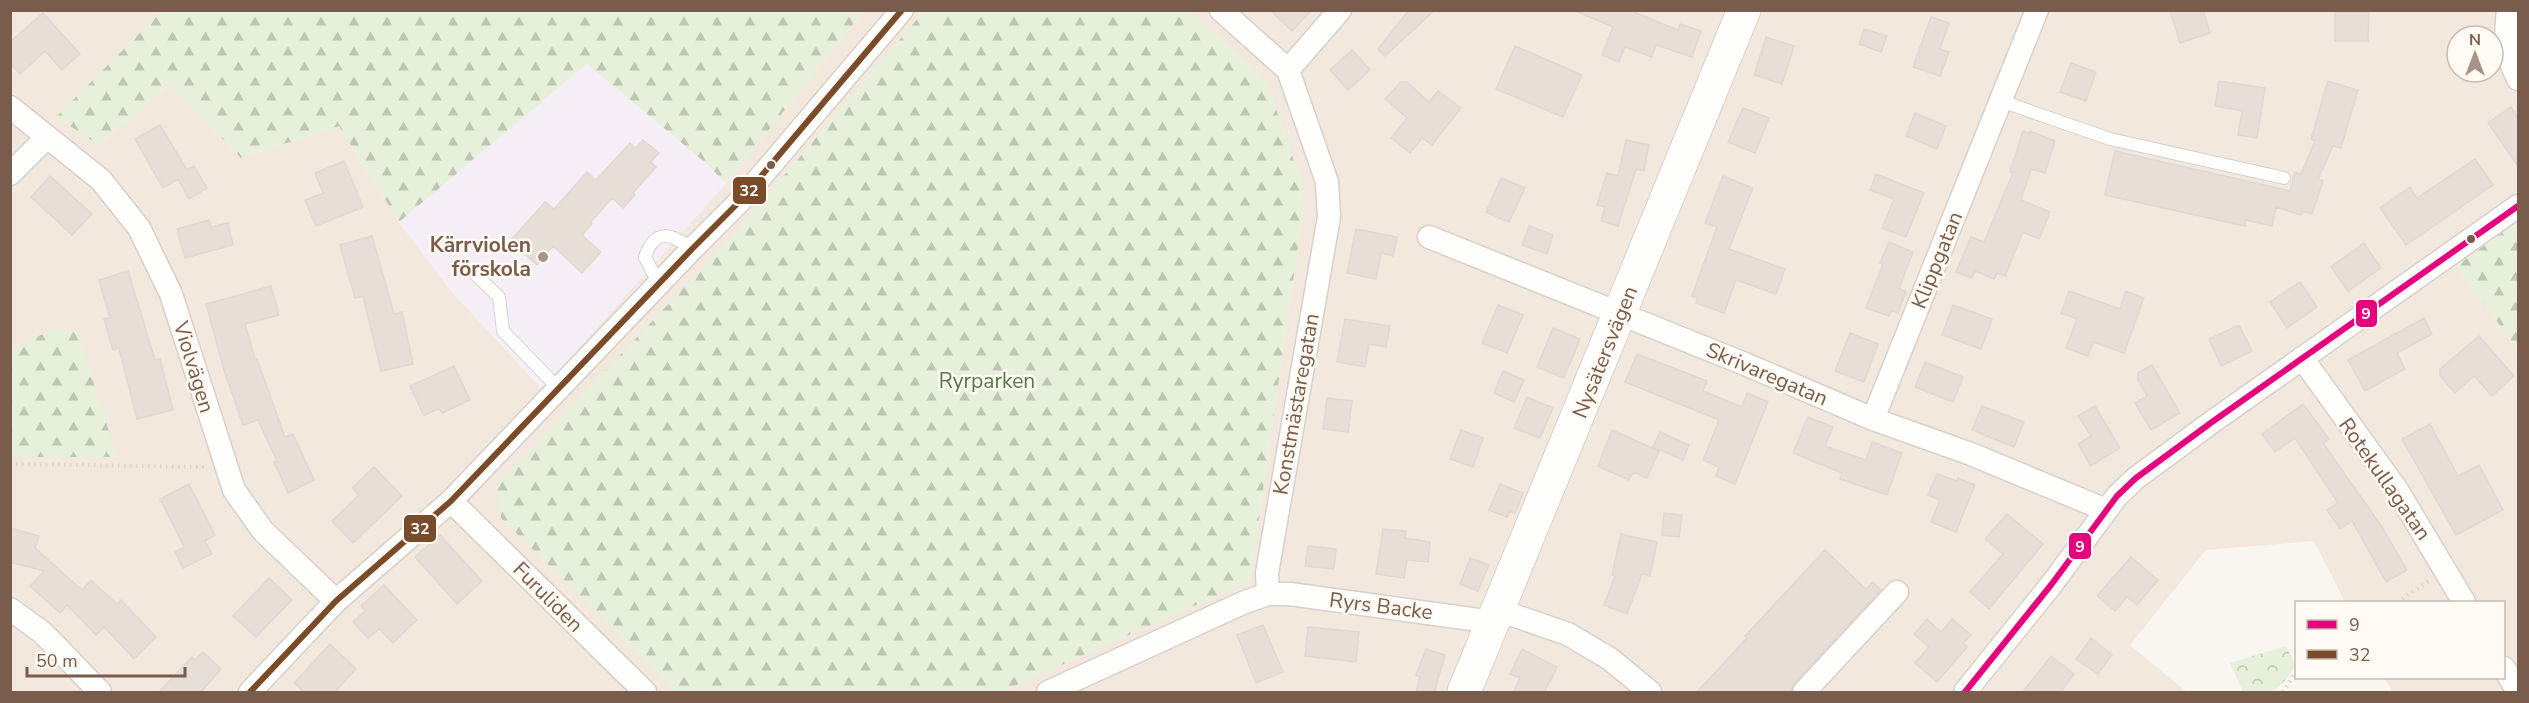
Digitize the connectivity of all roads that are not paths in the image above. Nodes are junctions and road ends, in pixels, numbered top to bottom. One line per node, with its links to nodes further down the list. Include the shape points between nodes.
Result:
1 (902, 10): 16 (street, via 741,200)
2 (1221, 10): 7 (street, Konstmästaregatan)
3 (1340, 10): 7 (street)
4 (1744, 10): 19 (street, Nysätersvägen)
5 (2037, 10): 9 (street, Klippgatan)
6 (2508, 10): 8 (street, via 2508,58)
7 (1288, 70): 26 (street, Konstmästaregatan, via 1327,182 1329,217 1267,573)
8 (2518, 79)
9 (2001, 101): 13 (lane, via 2110,140); 22 (street, Klippgatan)
10 (10, 107): 11 (street, Violvägen)
11 (47, 137): 12 (street); 27 (street, Violvägen, via 101,180 139,228 171,294 234,490 263,531)
12 (10, 174)
13 (2284, 178)
14 (2518, 206): 20 (street)
15 (1429, 237): 19 (street, Skrivaregatan)
16 (692, 249): 18 (street); 18 (lane, via 666,235 648,248 645,257 653,273)
17 (477, 276): 21 (lane, via 499,297 503,331)
18 (662, 280): 21 (street)
19 (1621, 315): 22 (street, Skrivaregatan); 30 (street, Nysätersvägen)
20 (2302, 358): 24 (street, via 2136,478); 28 (street, Rotekullagatan, via 2397,490)
21 (559, 389): 23 (street)
22 (1874, 419): 24 (street, Skrivaregatan)
23 (451, 501): 27 (street); 34 (street, Furuliden)
24 (2106, 510): 39 (street)
25 (1897, 592): 38 (street)
26 (1268, 594): 30 (street, Ryrs Backe); 35 (street)
27 (336, 601): 33 (street)
28 (2463, 601)
29 (10, 609): 32 (street, via 43,633)
30 (1496, 616): 36 (street, Nysätersvägen); 37 (street, Ryrs Backe, via 1568,634 1610,658)
31 (2505, 670): 40 (street)
32 (89, 689)
33 (250, 693)
34 (645, 693)
35 (1048, 693)
36 (1464, 693)
37 (1650, 693)
38 (1804, 693)
39 (1965, 693)
40 (2518, 693)

